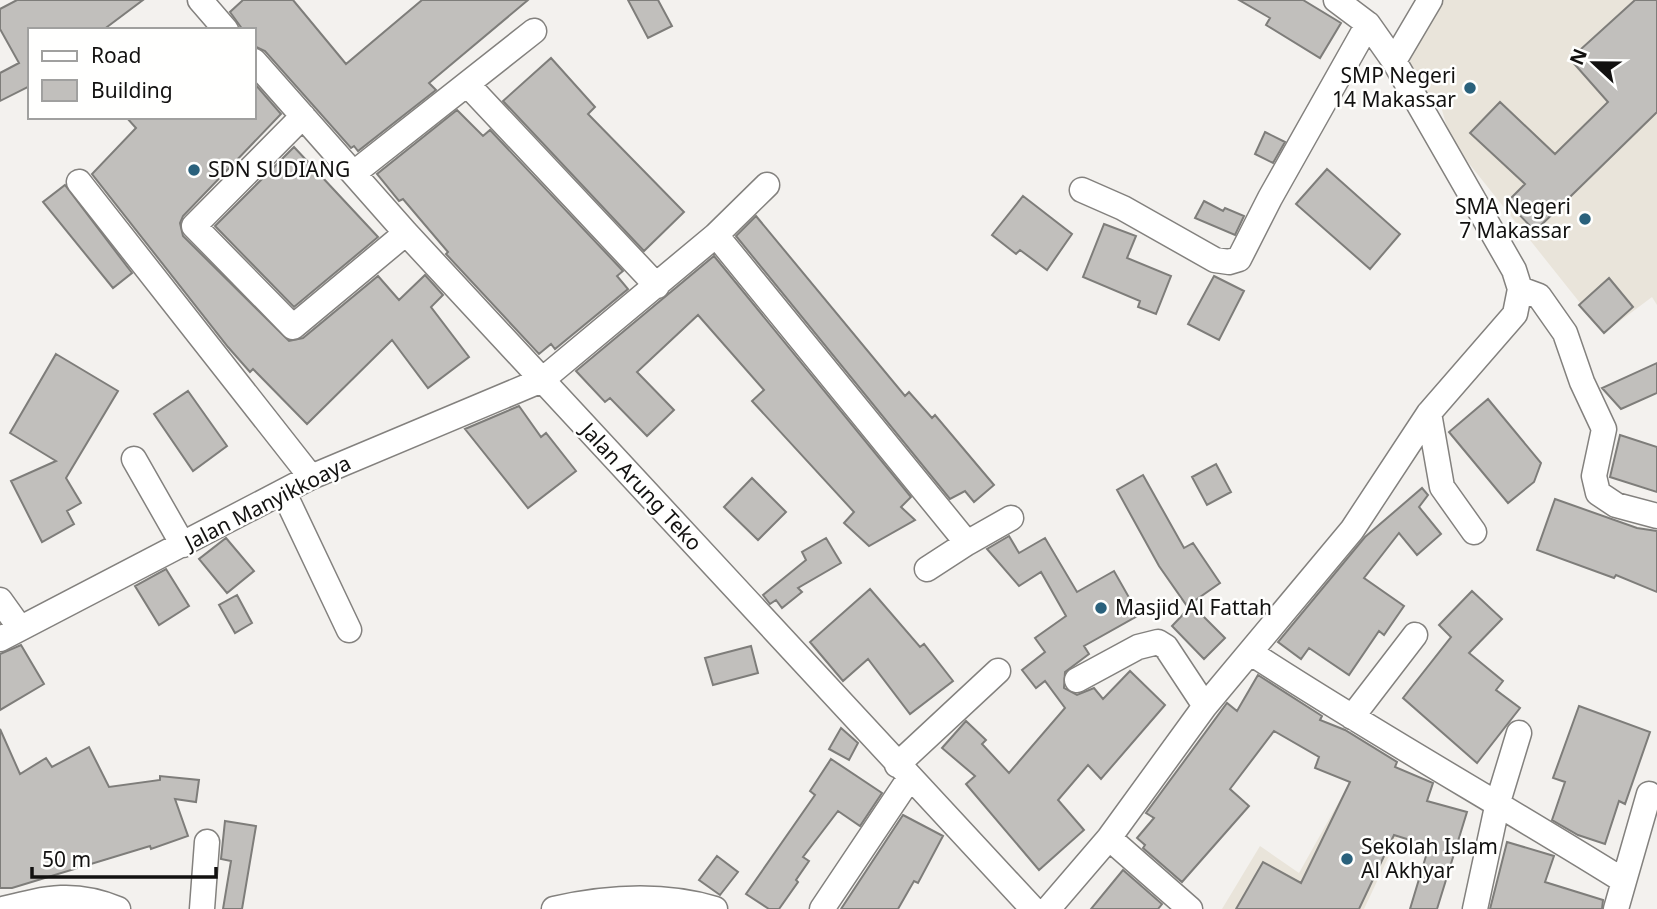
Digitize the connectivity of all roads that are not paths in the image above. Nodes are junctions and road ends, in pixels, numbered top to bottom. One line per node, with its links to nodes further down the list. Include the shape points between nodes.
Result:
1 (200, 0): 5 (street)
2 (1336, 0): 4 (street)
3 (1430, 0): 7 (street)
4 (1368, 24): 7 (street); 14 (street, via 1239,259 1215,260)
5 (224, 28)
6 (534, 31): 9 (street)
7 (1394, 61): 18 (street, via 1514,270)
8 (256, 63): 10 (street, Jalan Arung Teko)
9 (467, 84): 11 (street); 17 (street)
10 (303, 116): 11 (street, Jalan Arung Teko); 15 (street, via 194,226 293,327)
11 (354, 173): 15 (street, Jalan Arung Teko)
12 (79, 182): 22 (street)
13 (767, 185): 16 (street, Jalan Manyikkoaya)
14 (1082, 190)
15 (405, 233): 19 (street, Jalan Arung Teko)
16 (716, 235): 17 (street, Jalan Manyikkoaya); 27 (street)
17 (657, 286): 19 (street, Jalan Manyikkoaya)
18 (1520, 289): 20 (street, via 1515,314); 24 (street, via 1539,296 1565,333 1604,429 1594,476 1598,493 1616,505)
19 (542, 380): 22 (street, Jalan Manyikkoaya); 40 (street, Jalan Arung Teko)
20 (1429, 413): 26 (street, via 1442,487); 34 (street, via 1352,530)
21 (134, 459): 28 (street)
22 (311, 477): 23 (street, Jalan Manyikkoaya)
23 (284, 494): 28 (street, Jalan Manyikkoaya); 31 (street)
24 (1657, 516)
25 (1011, 518): 27 (street)
26 (1474, 532)
27 (967, 542): 29 (street)
28 (183, 545): 32 (street, Jalan Manyikkoaya)
29 (927, 569)
30 (0, 600): 32 (street)
31 (349, 630)
32 (10, 633)
33 (1415, 635): 38 (street)
34 (1251, 653): 37 (street); 38 (street)
35 (998, 671): 40 (street)
36 (1077, 680): 37 (street, via 1138,647 1157,642 1166,647)
37 (1205, 706): 43 (street)
38 (1352, 717): 42 (street)
39 (1519, 733): 42 (street)
40 (903, 772): 51 (street); 52 (street, Jalan Arung Teko)
41 (1649, 794): 45 (street)
42 (1498, 802): 45 (street); 55 (street)
43 (1109, 838): 53 (street); 54 (street)
44 (208, 842): 48 (street)
45 (1624, 881): 56 (street)
46 (3, 909): 47 (street, via 51,897 80,898)
47 (118, 909)
48 (202, 909)
49 (554, 909): 50 (street, via 627,898 673,900)
50 (715, 909)
51 (822, 909)
52 (1033, 909)
53 (1048, 909)
54 (1190, 909)
55 (1475, 909)
56 (1616, 909)

